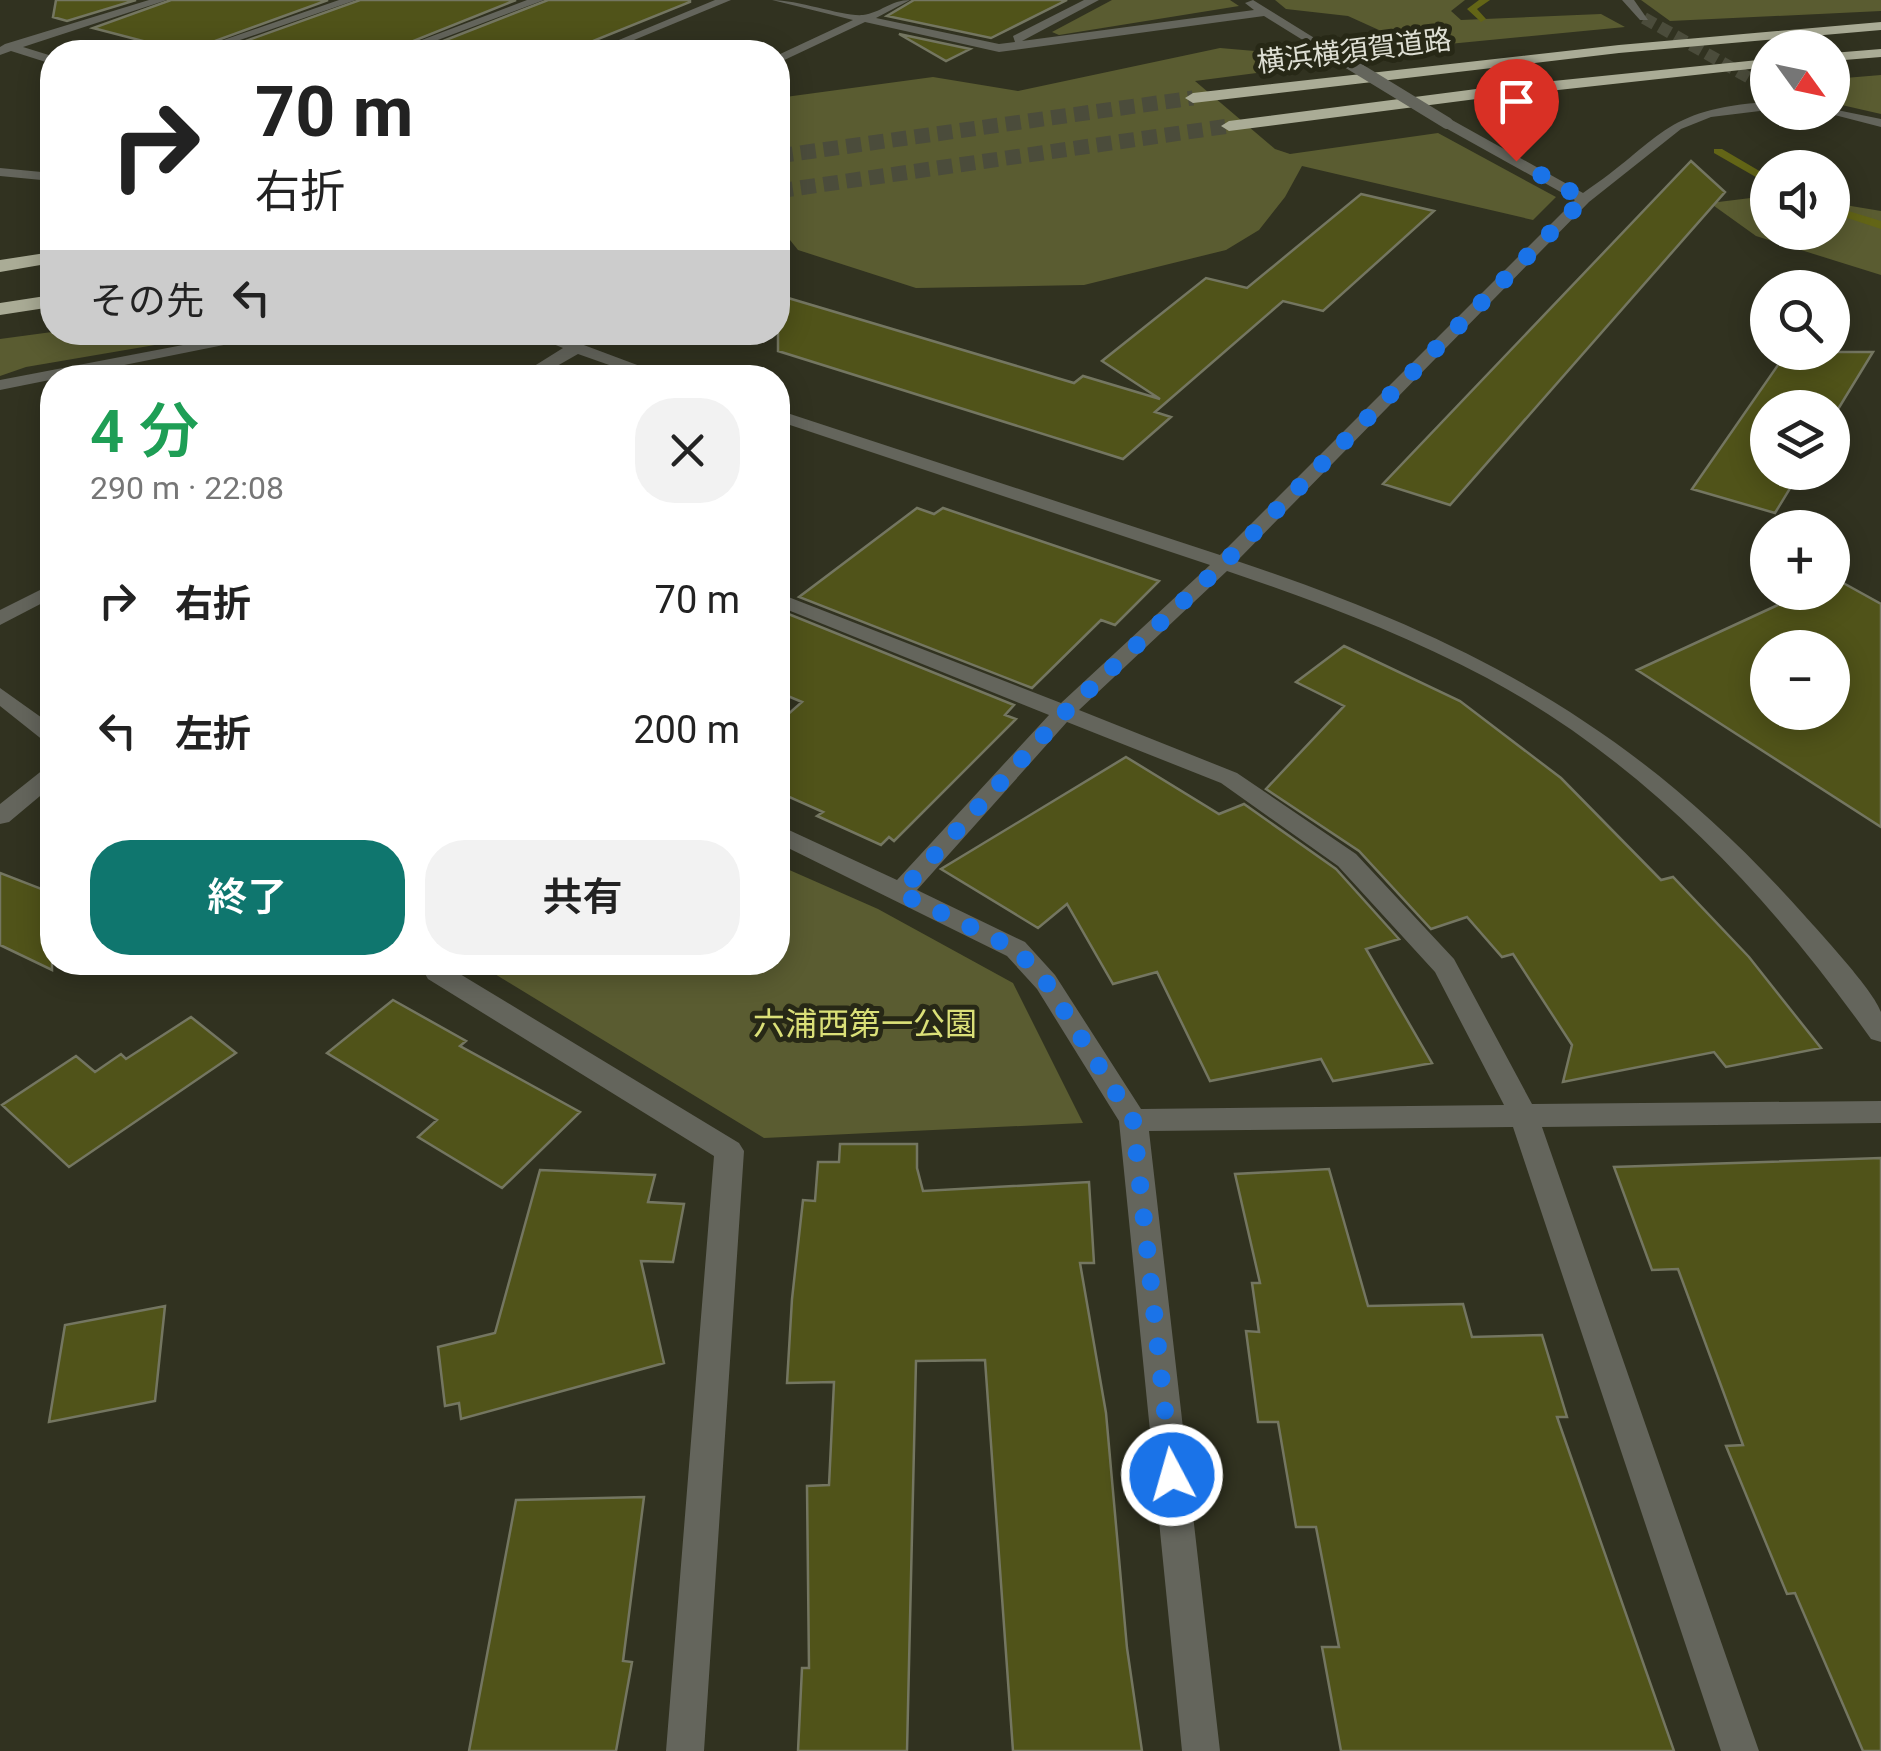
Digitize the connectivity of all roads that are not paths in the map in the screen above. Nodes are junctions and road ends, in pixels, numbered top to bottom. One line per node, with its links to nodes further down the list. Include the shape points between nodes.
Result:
1 (161, 0): 17 (street)
2 (350, 0): 14 (street)
3 (538, 0): 15 (street)
4 (725, 0): 16 (street)
5 (778, 0): 12 (street)
6 (904, 0): 12 (street)
7 (1092, 0): 18 (street)
8 (1246, 0): 10 (street)
9 (1628, 0): 11 (street)
10 (1264, 12): 18 (street); 31 (street, bridge)
11 (1644, 18)
12 (862, 19): 18 (street); 19 (street)
13 (1881, 26): 24 (highway, 横浜横須賀道路, via 1619,48)
14 (231, 40)
15 (429, 40)
16 (626, 40)
17 (4, 47): 22 (street)
18 (999, 48)
19 (790, 53)
20 (1881, 53): 21 (highway)
21 (1850, 56)
22 (40, 57)
23 (1750, 65): 28 (highway, 横浜横須賀道路)
24 (1193, 98)
25 (1750, 107): 31 (street, via 1677,125)
26 (1850, 116): 27 (street)
27 (1881, 123)
28 (1229, 126)
29 (0, 172): 30 (street)
30 (40, 176)
31 (1584, 199): 45 (street)
32 (40, 260): 33 (highway)
33 (0, 266)
34 (40, 304): 35 (highway)
35 (0, 310)
36 (211, 345): 39 (street)
37 (568, 345): 38 (street)
38 (576, 348): 40 (street); 41 (street)
39 (106, 365)
40 (547, 365)
41 (626, 365)
42 (40, 377): 43 (street)
43 (0, 385)
44 (790, 419): 45 (street)
45 (1224, 563): 50 (street); 57 (street, via 1396,625 1542,701 1687,807 1834,963)
46 (40, 596): 48 (street)
47 (790, 604): 50 (street)
48 (0, 618)
49 (0, 694): 51 (street)
50 (1063, 714): 55 (street); 59 (street, via 1229,778 1346,860 1445,966)
51 (40, 726)
52 (40, 784): 53 (street)
53 (0, 816)
54 (790, 840): 55 (street)
55 (900, 893): 60 (street, via 1016,949 1046,982)
56 (442, 975): 61 (street, via 729,1150)
57 (1881, 1032)
58 (1881, 1112): 59 (street)
59 (1523, 1114): 60 (street); 63 (street)
60 (1133, 1120): 62 (street)
61 (685, 1751)
62 (1201, 1751)
63 (1740, 1751)

